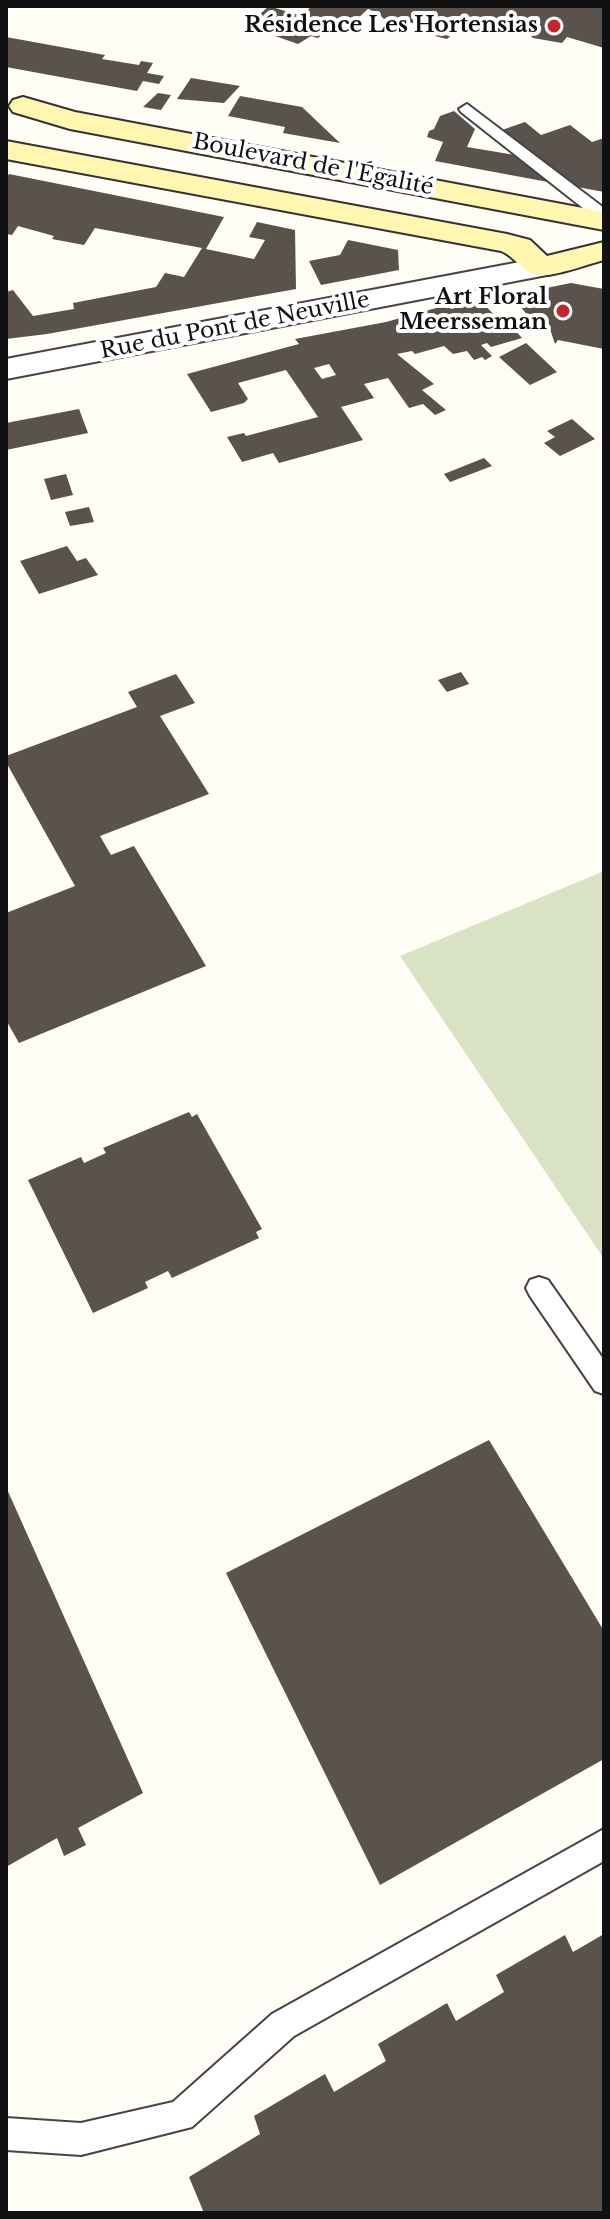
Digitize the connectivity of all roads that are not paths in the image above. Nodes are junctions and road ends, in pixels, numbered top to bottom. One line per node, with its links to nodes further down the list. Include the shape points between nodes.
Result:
1 (14, 102): 3 (main road, Boulevard de l'Égalité, via 32,116 32,129); 4 (main road, Boulevard de l'Égalité, via 70,120)
2 (467, 109): 4 (lane)
3 (6, 149): 6 (main road, Boulevard de l'Égalité, via 507,243)
4 (604, 218)
5 (604, 251): 6 (main road, Rue du Pont de Neuville)
6 (541, 267): 7 (street, Rue du Pont de Neuville)
7 (6, 369)
8 (539, 1288): 9 (lane)
9 (604, 1382)
10 (604, 1844): 11 (lane, via 283,2025 181,2116 81,2139)
11 (6, 2134)

